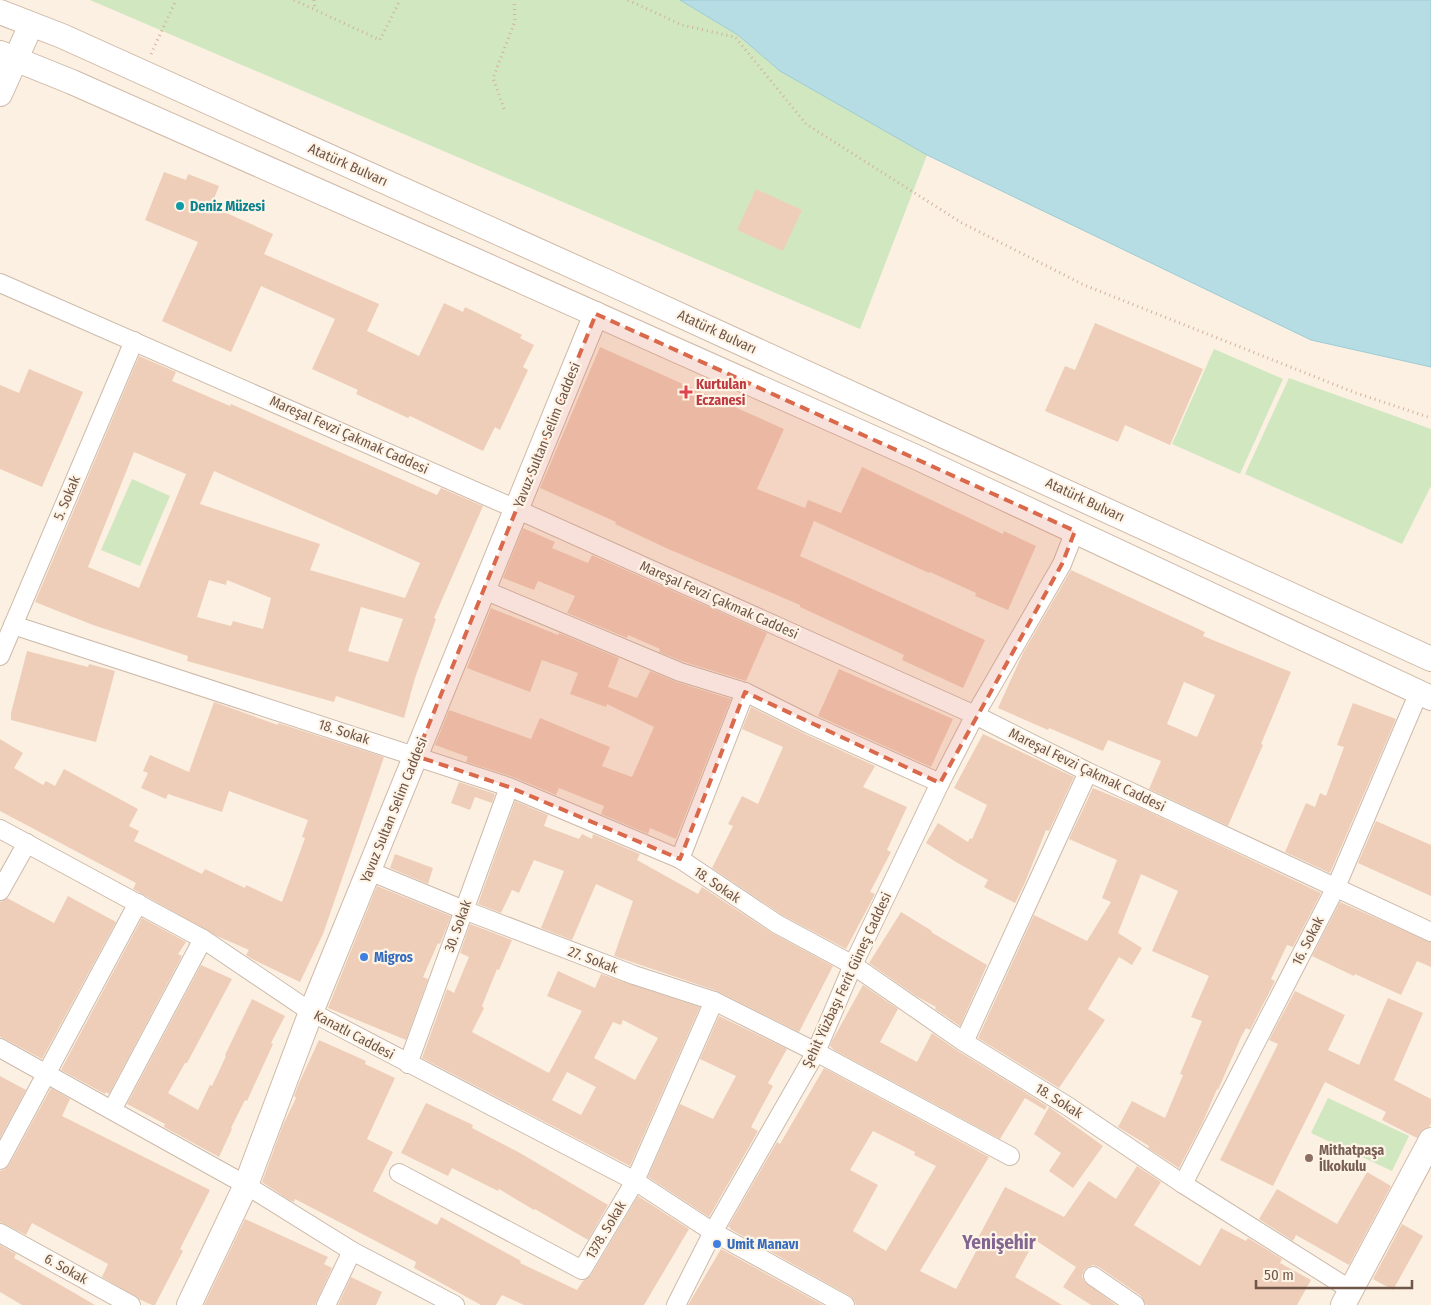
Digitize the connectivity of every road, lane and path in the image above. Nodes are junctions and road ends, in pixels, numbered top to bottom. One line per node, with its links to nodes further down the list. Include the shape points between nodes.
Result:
1 (176, 0): 11 (path)
2 (294, 0): 7 (path)
3 (314, 0): 7 (path)
4 (400, 0): 7 (path, via 380,40)
5 (514, 0): 13 (path, via 515,21 493,78)
6 (628, 0): 17 (path, via 682,25 735,37 806,124 971,227 1084,285 1356,393)
7 (315, 10)
8 (0, 12): 9 (street, Atatürk Bulvarı)
9 (31, 25): 10 (street); 11 (street, Atatürk Bulvarı)
10 (8, 56): 12 (street); 15 (street)
11 (142, 72): 23 (street, Atatürk Bulvarı)
12 (0, 94)
13 (504, 109)
14 (0, 283): 16 (street, Mareşal Fevzi Çakmak Caddesi)
15 (596, 314): 18 (street, Yavuz Sultan Selim Caddesi); 19 (street)
16 (134, 341): 18 (street, Mareşal Fevzi Çakmak Caddesi); 21 (street, 5. Sokak)
17 (1431, 418)
18 (516, 509): 20 (street, Yavuz Sultan Selim Caddesi); 26 (street, Mareşal Fevzi Çakmak Caddesi)
19 (1075, 531): 25 (street); 26 (street, Şehit Yüzbaşı Ferit Güneş Caddesi, via 1062,564)
20 (484, 590): 24 (street, via 680,672); 27 (street, Yavuz Sultan Selim Caddesi)
21 (13, 625): 22 (street, 5. Sokak); 27 (street, 18. Sokak)
22 (0, 656)
23 (1431, 659)
24 (746, 692): 29 (street); 33 (street)
25 (1425, 695): 35 (street, 16. Sokak)
26 (975, 715): 28 (street, Mareşal Fevzi Çakmak Caddesi); 29 (street, Şehit Yüzbaşı Ferit Güneş Caddesi)
27 (416, 756): 30 (street, 18. Sokak); 34 (street, Yavuz Sultan Selim Caddesi)
28 (1088, 772): 35 (street, Mareşal Fevzi Çakmak Caddesi); 44 (street)
29 (940, 783): 41 (street, Şehit Yüzbaşı Ferit Güneş Caddesi)
30 (508, 787): 33 (street, 18. Sokak); 38 (street, 30. Sokak)
31 (0, 829): 32 (street, Kanatlı Caddesi)
32 (27, 843): 36 (street); 37 (street, Kanatlı Caddesi)
33 (680, 859): 41 (street, 18. Sokak, via 777,924)
34 (369, 871): 38 (street, 27. Sokak); 43 (street, Yavuz Sultan Selim Caddesi)
35 (1336, 887): 39 (street, Mareşal Fevzi Çakmak Caddesi); 55 (street, 16. Sokak)
36 (0, 891)
37 (138, 903): 40 (street, Kanatlı Caddesi); 48 (street)
38 (464, 910): 42 (street, 27. Sokak, via 634,975); 47 (street, 30. Sokak)
39 (1431, 932)
40 (203, 939): 43 (street, Kanatlı Caddesi); 49 (street)
41 (853, 965): 44 (street, 18. Sokak); 46 (street, Şehit Yüzbaşı Ferit Güneş Caddesi)
42 (714, 1001): 46 (street, 27. Sokak); 54 (street, 1378. Sokak)
43 (311, 1012): 47 (street, Kanatlı Caddesi); 56 (street, Yavuz Sultan Selim Caddesi)
44 (964, 1042): 55 (street, 18. Sokak, via 1069,1107)
45 (0, 1048): 48 (street)
46 (816, 1052): 51 (street, 27. Sokak); 57 (street, Şehit Yüzbaşı Ferit Güneş Caddesi)
47 (408, 1064): 54 (street, Kanatlı Caddesi)
48 (46, 1072): 49 (street); 52 (street)
49 (112, 1110): 56 (street)
50 (1431, 1140): 61 (street)
51 (1010, 1156)
52 (0, 1160)
53 (400, 1173): 54 (street, 1378. Sokak, via 582,1270)
54 (635, 1181): 57 (street, Kanatlı Caddesi)
55 (1183, 1184): 61 (street, 18. Sokak)
56 (246, 1185): 59 (street); 63 (street, Yavuz Sultan Selim Caddesi)
57 (713, 1232): 66 (street, Şehit Yüzbaşı Ferit Güneş Caddesi); 67 (street, Kanatlı Caddesi)
58 (0, 1233): 62 (street, 6. Sokak)
59 (352, 1251): 64 (street); 65 (street)
60 (1093, 1276): 68 (street)
61 (1346, 1298)
62 (131, 1305)
63 (189, 1305)
64 (326, 1305)
65 (455, 1305)
66 (676, 1305)
67 (845, 1305)
68 (1135, 1305)

